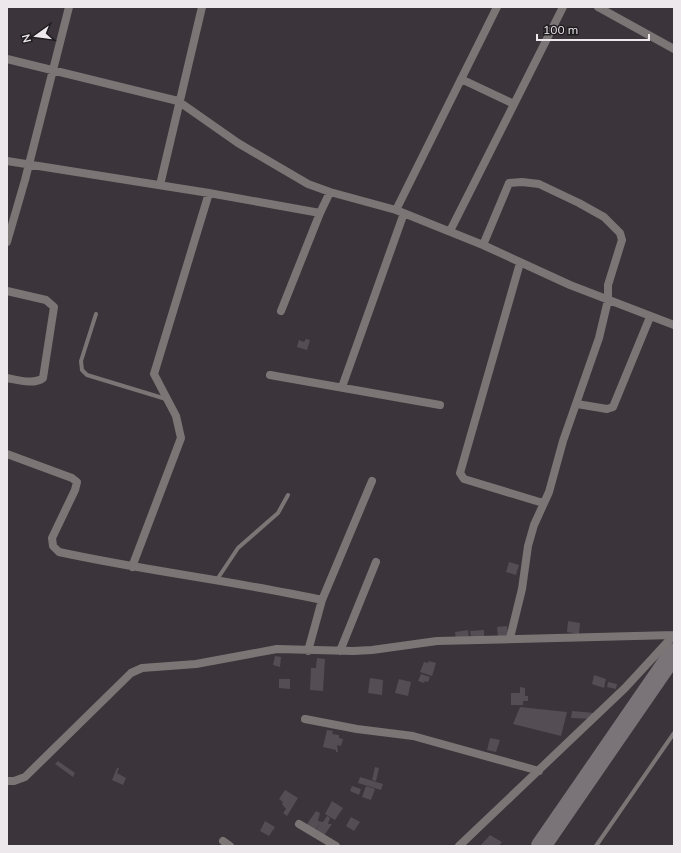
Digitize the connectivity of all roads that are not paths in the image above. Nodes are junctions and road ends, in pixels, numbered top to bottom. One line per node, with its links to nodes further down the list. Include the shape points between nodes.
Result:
1 (69, 7): 8 (street)
2 (202, 7): 10 (street)
3 (497, 7): 9 (street)
4 (563, 7): 11 (street)
5 (598, 7): 6 (street)
6 (674, 49)
7 (7, 59): 8 (street)
8 (53, 71): 10 (street); 13 (street)
9 (461, 79): 11 (street); 17 (street)
10 (178, 101): 14 (street); 15 (street, via 238,143 283,170 308,184)
11 (514, 104): 20 (street)
12 (7, 161): 13 (street)
13 (29, 164): 14 (street); 21 (street)
14 (160, 186): 16 (street)
15 (330, 192): 17 (street); 18 (street)
16 (209, 193): 18 (street); 33 (street, via 154,374)
17 (396, 210): 19 (street)
18 (320, 213): 26 (street)
19 (404, 213): 20 (street); 32 (street)
20 (450, 231): 22 (street)
21 (7, 242)
22 (483, 245): 23 (street); 25 (street, via 509,183 539,184 604,217 620,233 622,240 608,285)
23 (520, 263): 25 (street); 39 (street, via 460,473 464,479)
24 (7, 291): 31 (street, via 46,300 54,307 43,378 34,382)
25 (608, 300): 28 (street); 34 (street)
26 (281, 311)
27 (96, 314): 33 (lane, via 81,361 82,370 86,375)
28 (650, 317): 29 (street); 34 (street, via 613,407 607,409)
29 (674, 325)
30 (270, 375): 32 (street)
31 (7, 378)
32 (342, 387): 35 (street)
33 (168, 400): 41 (street, via 176,416 181,438)
34 (578, 404): 39 (street)
35 (440, 405)
36 (7, 454): 41 (street, via 77,482 52,538 53,546 59,552)
37 (372, 481): 43 (street)
38 (288, 495): 42 (lane, via 278,513 238,548)
39 (543, 503): 44 (street, via 528,546 522,589)
40 (376, 562): 46 (street)
41 (132, 567): 42 (street)
42 (216, 581): 43 (street)
43 (322, 600): 45 (street)
44 (510, 638): 46 (street, via 437,641 372,650); 49 (street, via 674,635 625,688)
45 (308, 651): 46 (street); 50 (street, via 277,649 229,660 136,670 25,777 14,782)
46 (340, 651)
47 (304, 719): 49 (street, via 409,736)
48 (674, 733): 56 (lane)
49 (539, 771): 55 (street)
50 (7, 780)
51 (299, 824): 54 (street)
52 (223, 841): 53 (street)
53 (230, 846)
54 (336, 846)
55 (459, 846)
56 (596, 846)

